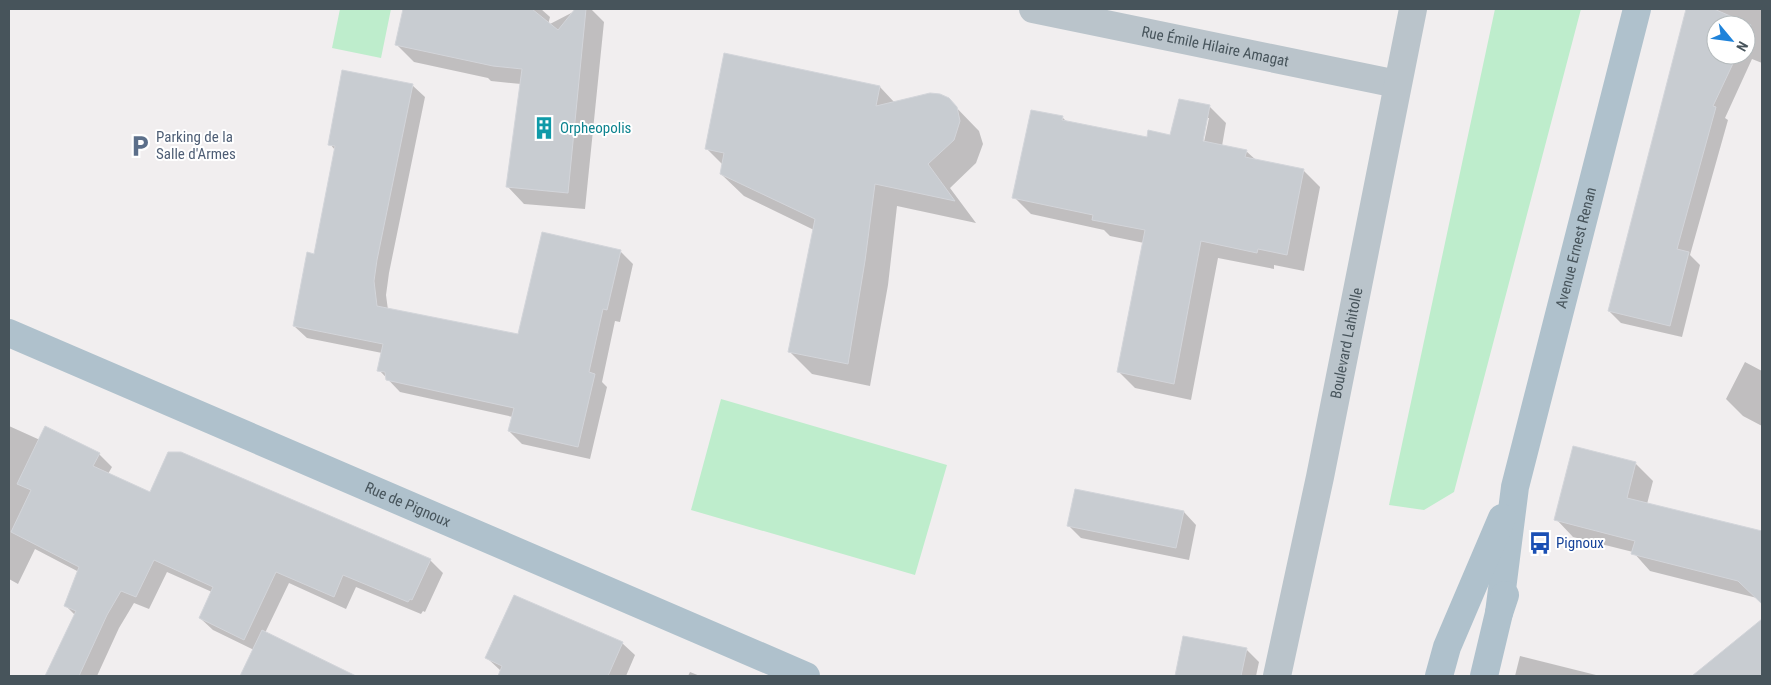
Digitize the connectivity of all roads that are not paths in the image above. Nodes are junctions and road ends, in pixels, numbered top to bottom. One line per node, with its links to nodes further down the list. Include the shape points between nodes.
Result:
1 (1033, 9): 4 (street, Rue Émile Hilaire Amagat)
2 (1414, 9): 4 (street, Boulevard Lahitolle)
3 (1637, 9): 6 (main road, Avenue Ernest Renan)
4 (1397, 84): 8 (street, Boulevard Lahitolle, via 1320,477)
5 (9, 333): 7 (main road, Rue de Pignoux)
6 (1516, 487): 9 (main road, Avenue Ernest Renan, via 1447,646); 10 (main road, via 1532,514 1499,613)
7 (806, 676)
8 (1277, 676)
9 (1439, 676)
10 (1484, 676)

